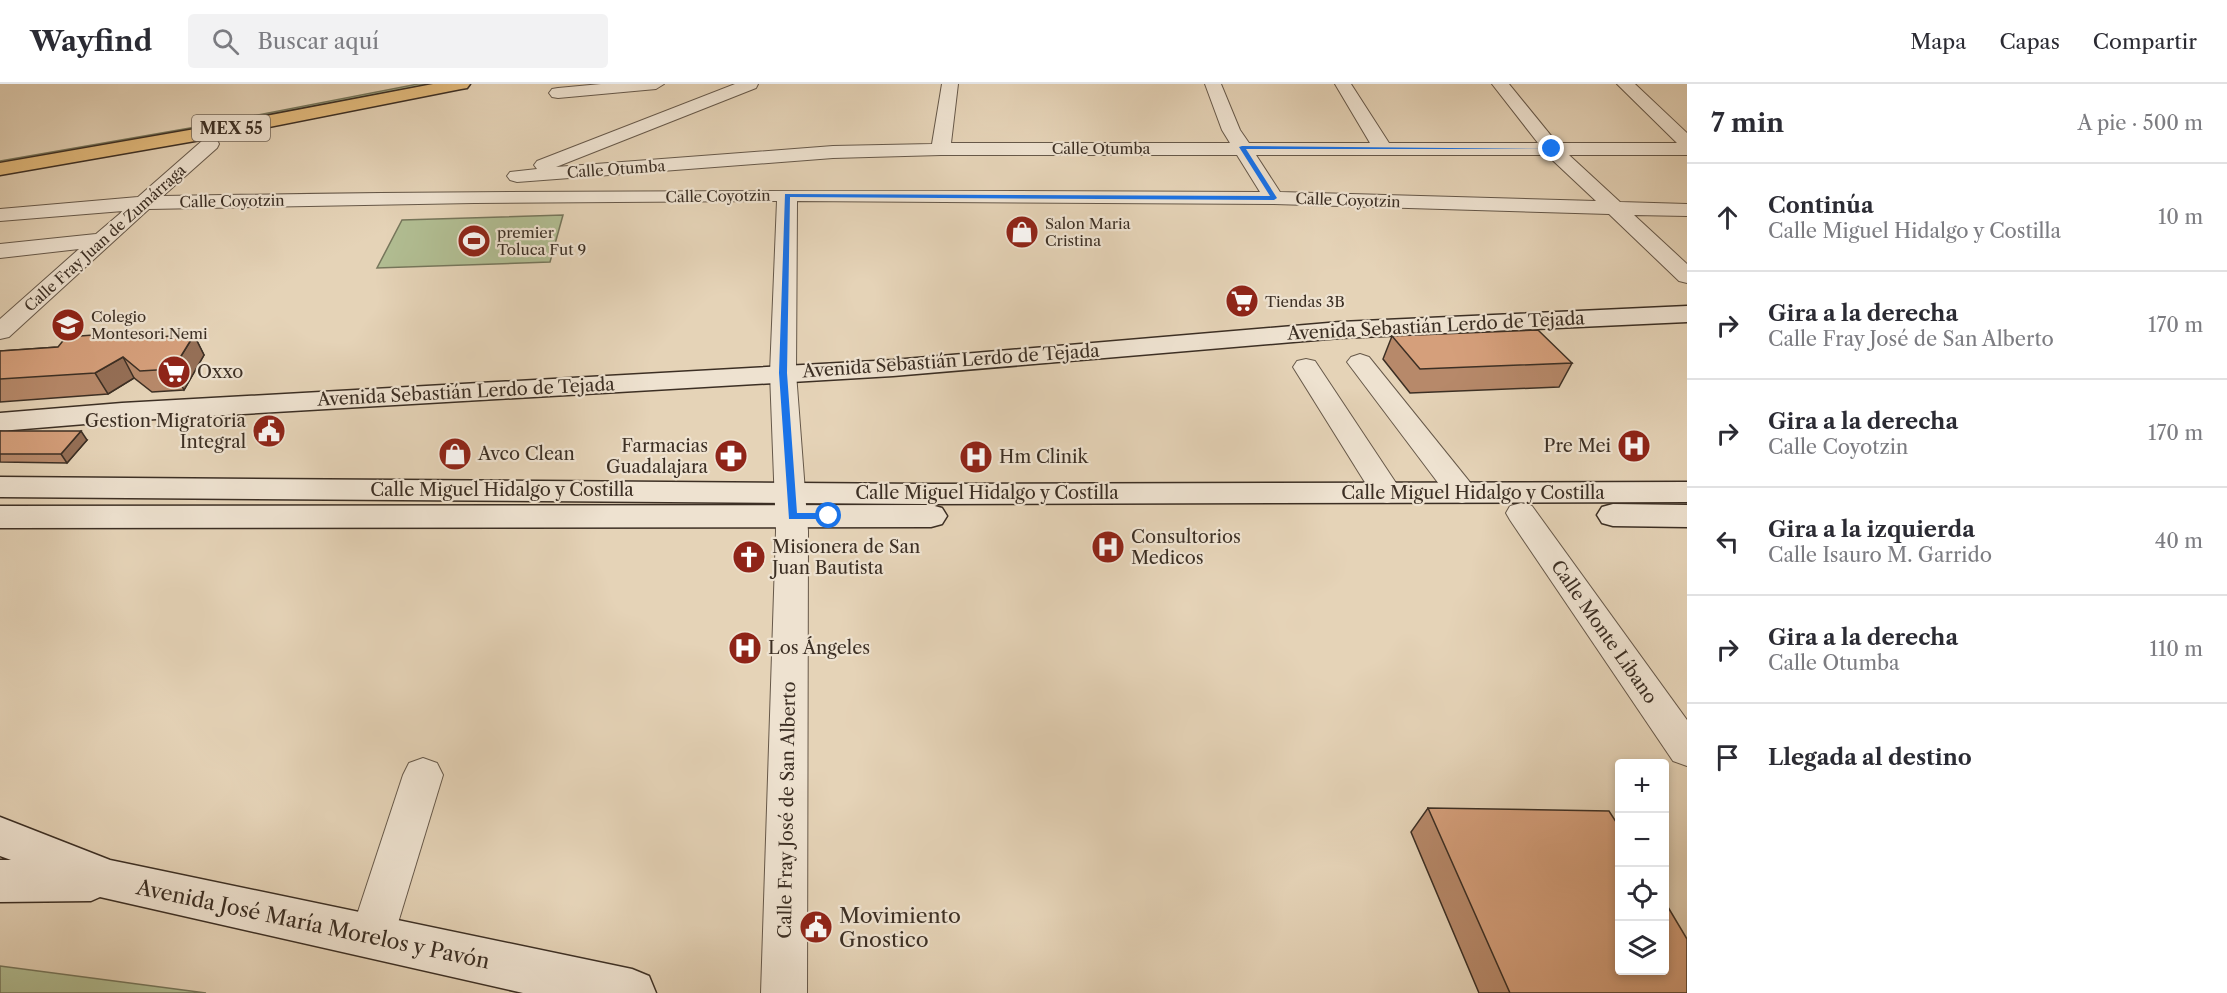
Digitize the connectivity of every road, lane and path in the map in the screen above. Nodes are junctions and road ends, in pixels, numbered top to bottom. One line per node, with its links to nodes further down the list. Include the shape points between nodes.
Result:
1 (398, 84): 18 (highway, MEX 55)
2 (461, 84): 19 (highway, MEX 55)
3 (656, 84): 10 (street)
4 (750, 84): 20 (street)
5 (950, 84): 15 (street)
6 (1213, 84): 13 (street)
7 (1343, 84): 14 (street)
8 (1500, 84): 16 (street)
9 (1625, 84): 11 (street)
10 (558, 93)
11 (1687, 143)
12 (210, 144): 24 (street, Calle Fray Juan de Zumárraga)
13 (1242, 147): 14 (street, Calle Otumba); 15 (street, Calle Otumba); 23 (street)
14 (1382, 147): 16 (street, Calle Otumba)
15 (941, 149): 20 (street, Calle Otumba, via 833,152)
16 (1552, 149): 17 (street, Calle Otumba); 25 (street)
17 (1687, 149)
18 (0, 158)
19 (0, 169)
20 (517, 176): 22 (street)
21 (787, 195): 22 (street, Calle Coyotzin); 23 (street, Calle Coyotzin); 35 (street, Calle Fray José de San Alberto)
22 (474, 196): 24 (street, Calle Coyotzin)
23 (1274, 198): 25 (street, Calle Coyotzin)
24 (145, 203): 27 (street, Calle Coyotzin); 28 (street, Calle Fray Juan de Zumárraga)
25 (1613, 208): 26 (street, Calle Coyotzin); 30 (street)
26 (1687, 210)
27 (0, 215)
28 (103, 240): 29 (street); 32 (street, Calle Fray Juan de Zumárraga)
29 (0, 251)
30 (1687, 276)
31 (1687, 314): 35 (main road, Avenida Sebastián Lerdo de Tejada, via 1340,330 905,367)
32 (0, 332)
33 (1360, 362): 40 (street)
34 (1306, 368): 39 (street)
35 (783, 373): 36 (main road, Avenida Sebastián Lerdo de Tejada); 41 (street, Calle Fray José de San Alberto)
36 (0, 422)
37 (0, 488): 41 (main road, Calle Miguel Hidalgo y Costilla)
38 (1687, 492): 40 (main road, Calle Miguel Hidalgo y Costilla)
39 (1387, 493): 40 (main road, Calle Miguel Hidalgo y Costilla); 41 (main road, Calle Miguel Hidalgo y Costilla, via 926,494)
40 (1461, 493)
41 (791, 504): 42 (main road, Calle Miguel Hidalgo y Costilla); 44 (main road, Calle Miguel Hidalgo y Costilla); 52 (street, Calle Fray José de San Alberto)
42 (1521, 513): 43 (main road, Calle Miguel Hidalgo y Costilla); 45 (street, Calle Monte Líbano)
43 (1687, 516)
44 (0, 517)
45 (1687, 750)
46 (423, 775): 50 (street)
47 (0, 836): 48 (main road, Avenida José María Morelos y Pavón)
48 (109, 880): 49 (main road); 50 (main road, Avenida José María Morelos y Pavón)
49 (0, 881)
50 (372, 936): 51 (main road, Avenida José María Morelos y Pavón)
51 (632, 993)
52 (784, 993)

